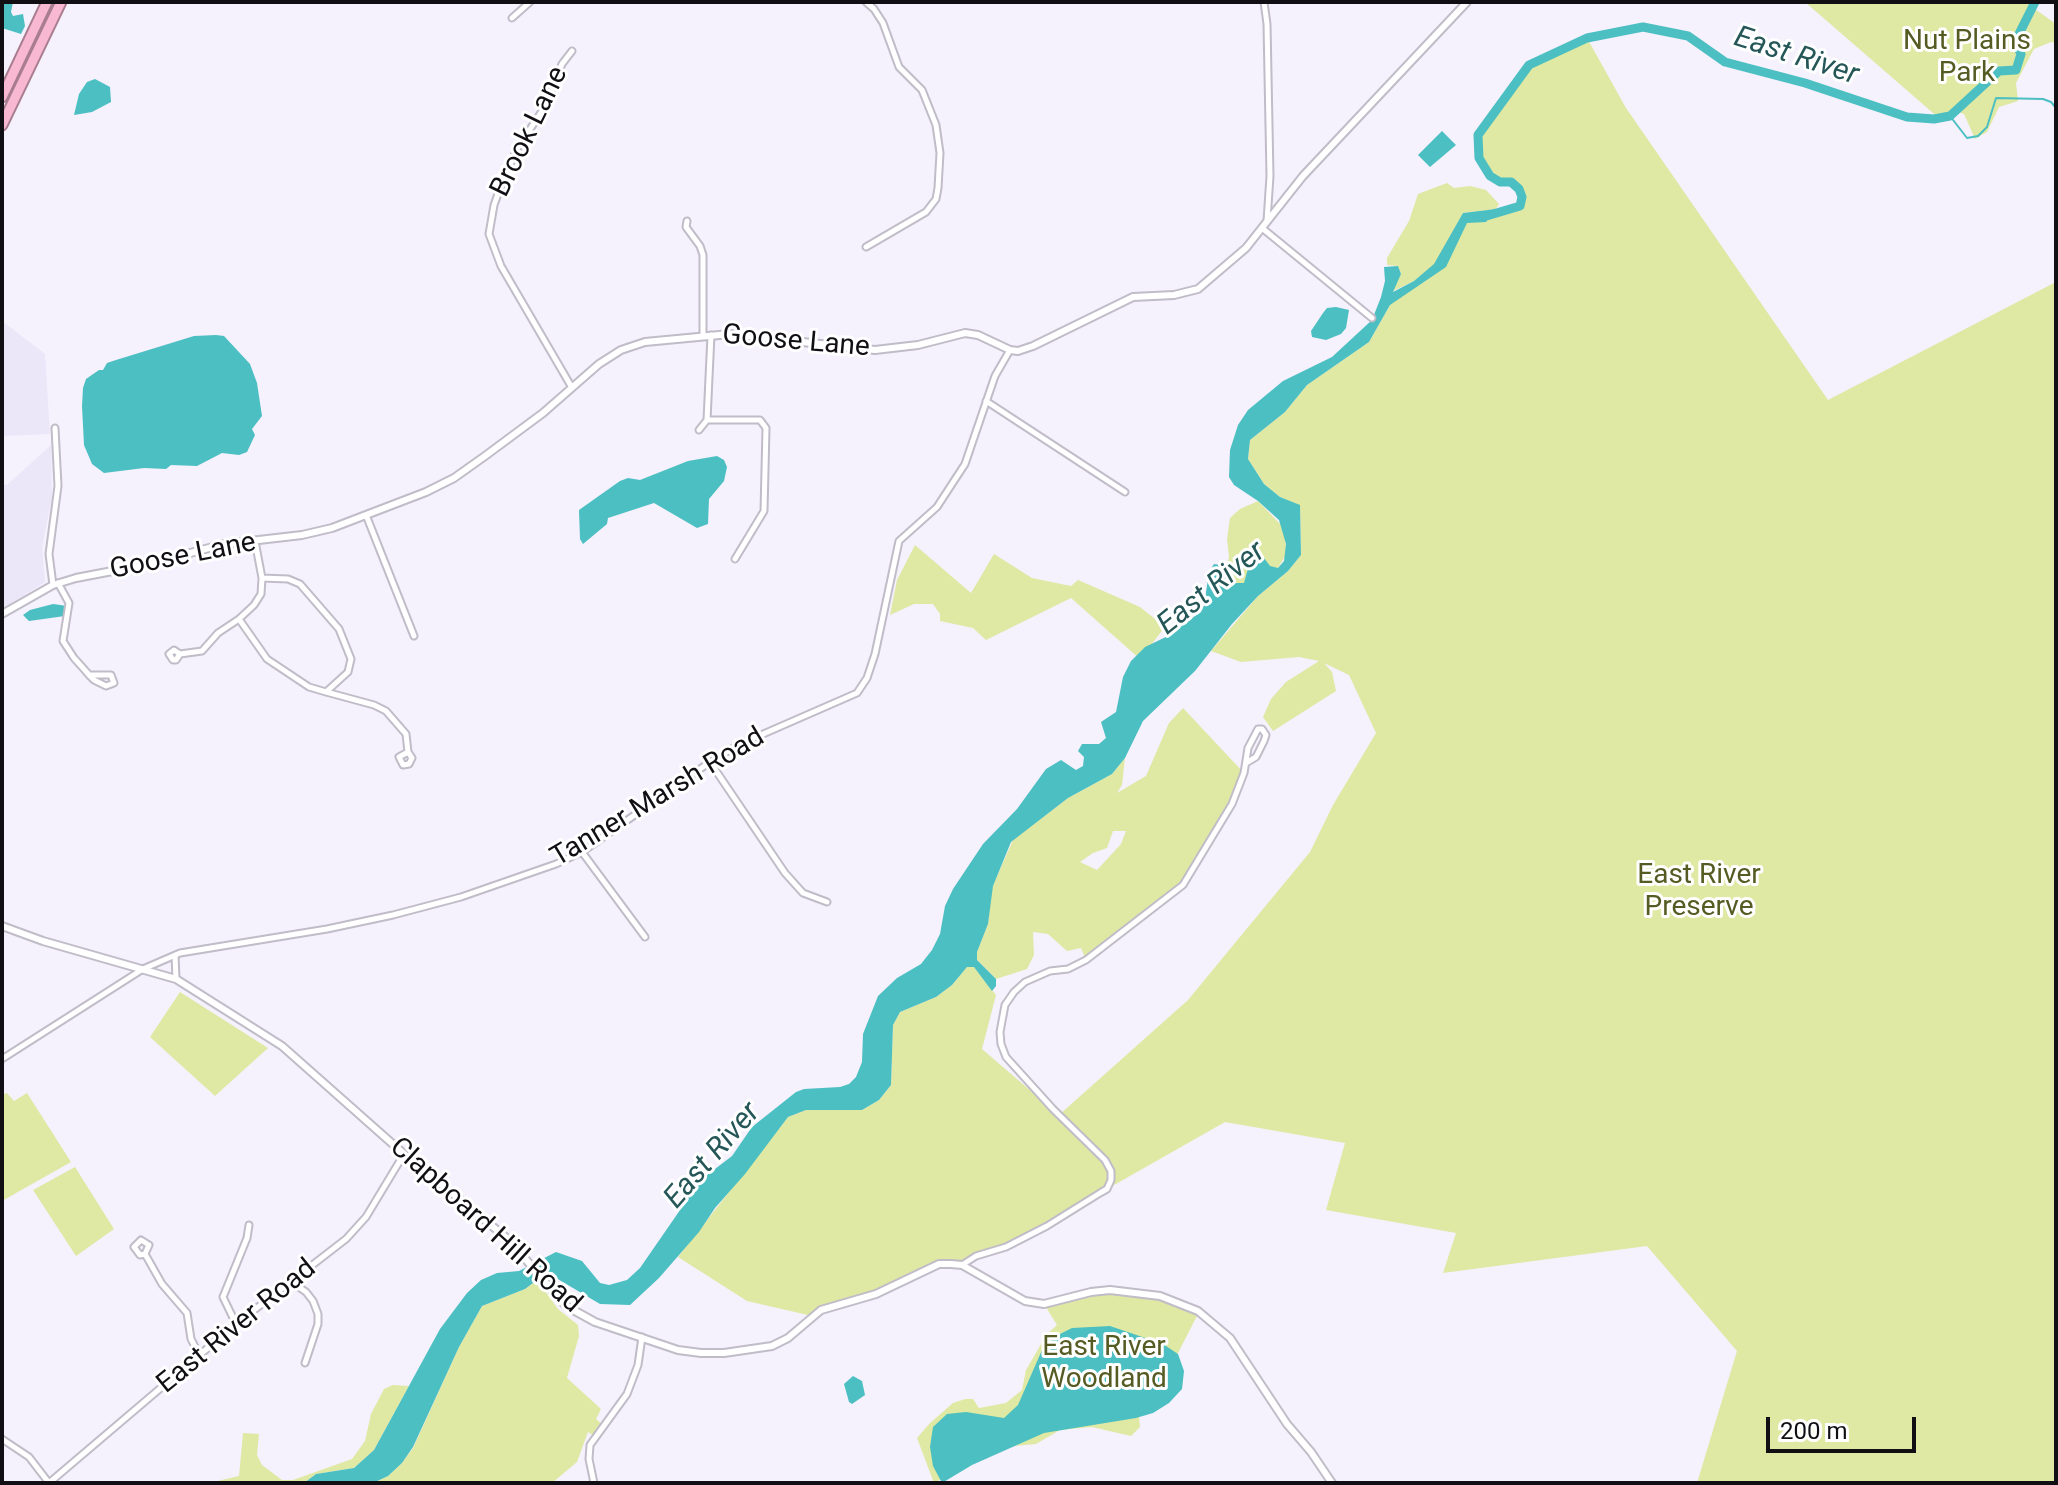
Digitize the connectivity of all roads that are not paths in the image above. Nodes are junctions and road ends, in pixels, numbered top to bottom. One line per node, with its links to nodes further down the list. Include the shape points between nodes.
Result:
1 (47, 2): 9 (highway)
2 (61, 2): 10 (highway)
3 (530, 2): 7 (street)
4 (866, 2): 13 (street, via 883,23 899,67 922,90 940,153 936,199 926,212)
5 (1264, 2): 12 (street, via 1270,176)
6 (1467, 2): 12 (street, via 1344,130)
7 (512, 18)
8 (572, 51): 17 (street, Brook Lane, via 517,149 494,205 489,234 501,266)
9 (2, 97)
10 (2, 125)
11 (687, 221): 15 (street, via 703,255)
12 (1265, 224): 14 (street); 16 (street, via 1198,289 1133,297 1033,346)
13 (866, 247)
14 (1372, 318)
15 (707, 335): 16 (street, Goose Lane, via 757,335 875,350 965,333); 17 (street, Goose Lane, via 621,350); 19 (street)
16 (1010, 350): 18 (street, Tanner Marsh Road)
17 (571, 386): 23 (street, Goose Lane, via 454,478)
18 (986, 401): 22 (street); 35 (street, Tanner Marsh Road, via 965,464 937,507 899,541 875,654 857,693)
19 (707, 420): 21 (street); 25 (street, via 760,420 766,428 764,511)
20 (55, 428): 27 (street, via 58,486 49,554)
21 (699, 430)
22 (1125, 492)
23 (366, 515): 24 (street, Goose Lane, via 317,532); 30 (street)
24 (255, 541): 26 (street); 27 (street, Goose Lane)
25 (735, 559)
26 (262, 578): 29 (street, via 261,594); 33 (street, via 300,584 339,629 350,666)
27 (56, 584): 28 (street, Goose Lane); 32 (street, via 69,603 63,641)
28 (2, 614)
29 (239, 619): 31 (street, via 202,651); 33 (street, via 267,659 299,682)
30 (414, 636)
31 (180, 654)
32 (89, 675)
33 (326, 692): 34 (street, via 386,711 403,726)
34 (408, 752)
35 (710, 762): 37 (street, Tanner Marsh Road); 38 (street, via 785,873 803,893)
36 (1246, 763): 36 (street, via 1253,736 1262,729 1264,741); 48 (street, via 1232,804 1183,885 1086,960 1025,982 1005,1005 1000,1032 1006,1057 1105,1160 1111,1180 1107,1189 1047,1226)
37 (582, 852): 40 (street); 41 (street, Tanner Marsh Road, via 461,897 393,915)
38 (827, 902)
39 (2, 926): 42 (street, Clapboard Hill Road)
40 (645, 937)
41 (175, 955): 42 (street, Tanner Marsh Road); 43 (street)
42 (143, 969): 43 (street, Clapboard Hill Road); 44 (street, Tanner Marsh Road)
43 (176, 979): 45 (street, Clapboard Hill Road, via 291,1052)
44 (2, 1059)
45 (404, 1154): 49 (street, East River Road, via 357,1228); 51 (street, Clapboard Hill Road, via 496,1229 566,1306)
46 (249, 1225): 50 (street, via 223,1297)
47 (145, 1254): 52 (street, via 187,1313)
48 (962, 1265): 51 (street, Clapboard Hill Road, via 939,1264 876,1294 821,1310 772,1346 701,1353); 57 (street, via 1025,1301 1044,1304 1110,1290 1160,1296 1198,1311 1230,1338)
49 (290, 1281): 50 (street, East River Road); 53 (street, via 306,1292 318,1314)
50 (236, 1324): 52 (street, East River Road)
51 (642, 1337): 56 (street, via 627,1394 590,1445)
52 (200, 1356): 55 (street, East River Road)
53 (305, 1363)
54 (2, 1439): 55 (street, via 29,1457)
55 (49, 1483)
56 (594, 1483)
57 (1332, 1483)

